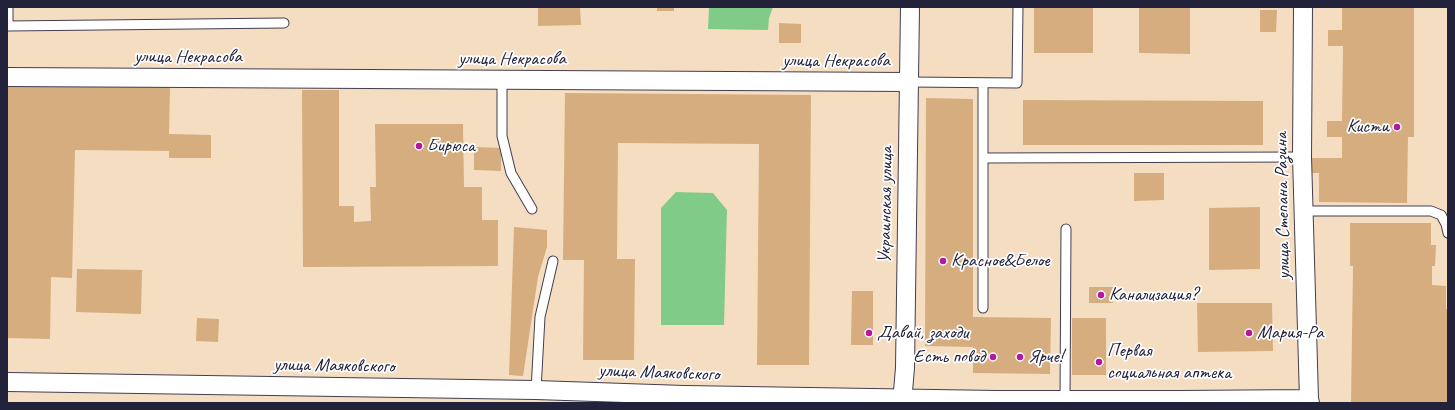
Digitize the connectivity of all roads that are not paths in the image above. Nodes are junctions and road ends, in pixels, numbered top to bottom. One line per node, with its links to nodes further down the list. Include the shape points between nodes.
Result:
1 (8, 7): 5 (lane, via 8,26)
2 (910, 7): 8 (street, Украинская улица)
3 (1018, 7): 9 (lane, улица Некрасова, via 1017,83)
4 (1303, 7): 10 (street, улица Степана Разина)
5 (284, 23)
6 (7, 77): 7 (street, улица Некрасова)
7 (502, 80): 8 (street, улица Некрасова); 12 (lane, via 502,136 511,173)
8 (909, 82): 9 (lane, улица Некрасова); 21 (street, Украинская улица, via 905,368)
9 (982, 83): 11 (lane)
10 (1302, 157): 11 (lane); 13 (street, улица Степана Разина)
11 (983, 158): 17 (lane)
12 (532, 209)
13 (1304, 211): 15 (lane, via 1431,211 1441,215); 24 (street, улица Степана Разина)
14 (1066, 229): 22 (lane)
15 (1448, 232)
16 (553, 261): 19 (lane, via 540,317)
17 (982, 308)
18 (7, 382): 19 (street, улица Маяковского)
19 (536, 390): 20 (street, улица Маяковского)
20 (684, 399): 21 (street, улица Маяковского)
21 (902, 400): 23 (street, улица Маяковского)
22 (1065, 400): 23 (street, улица Маяковского); 24 (street, улица Маяковского)
23 (1005, 401)
24 (1310, 401)

